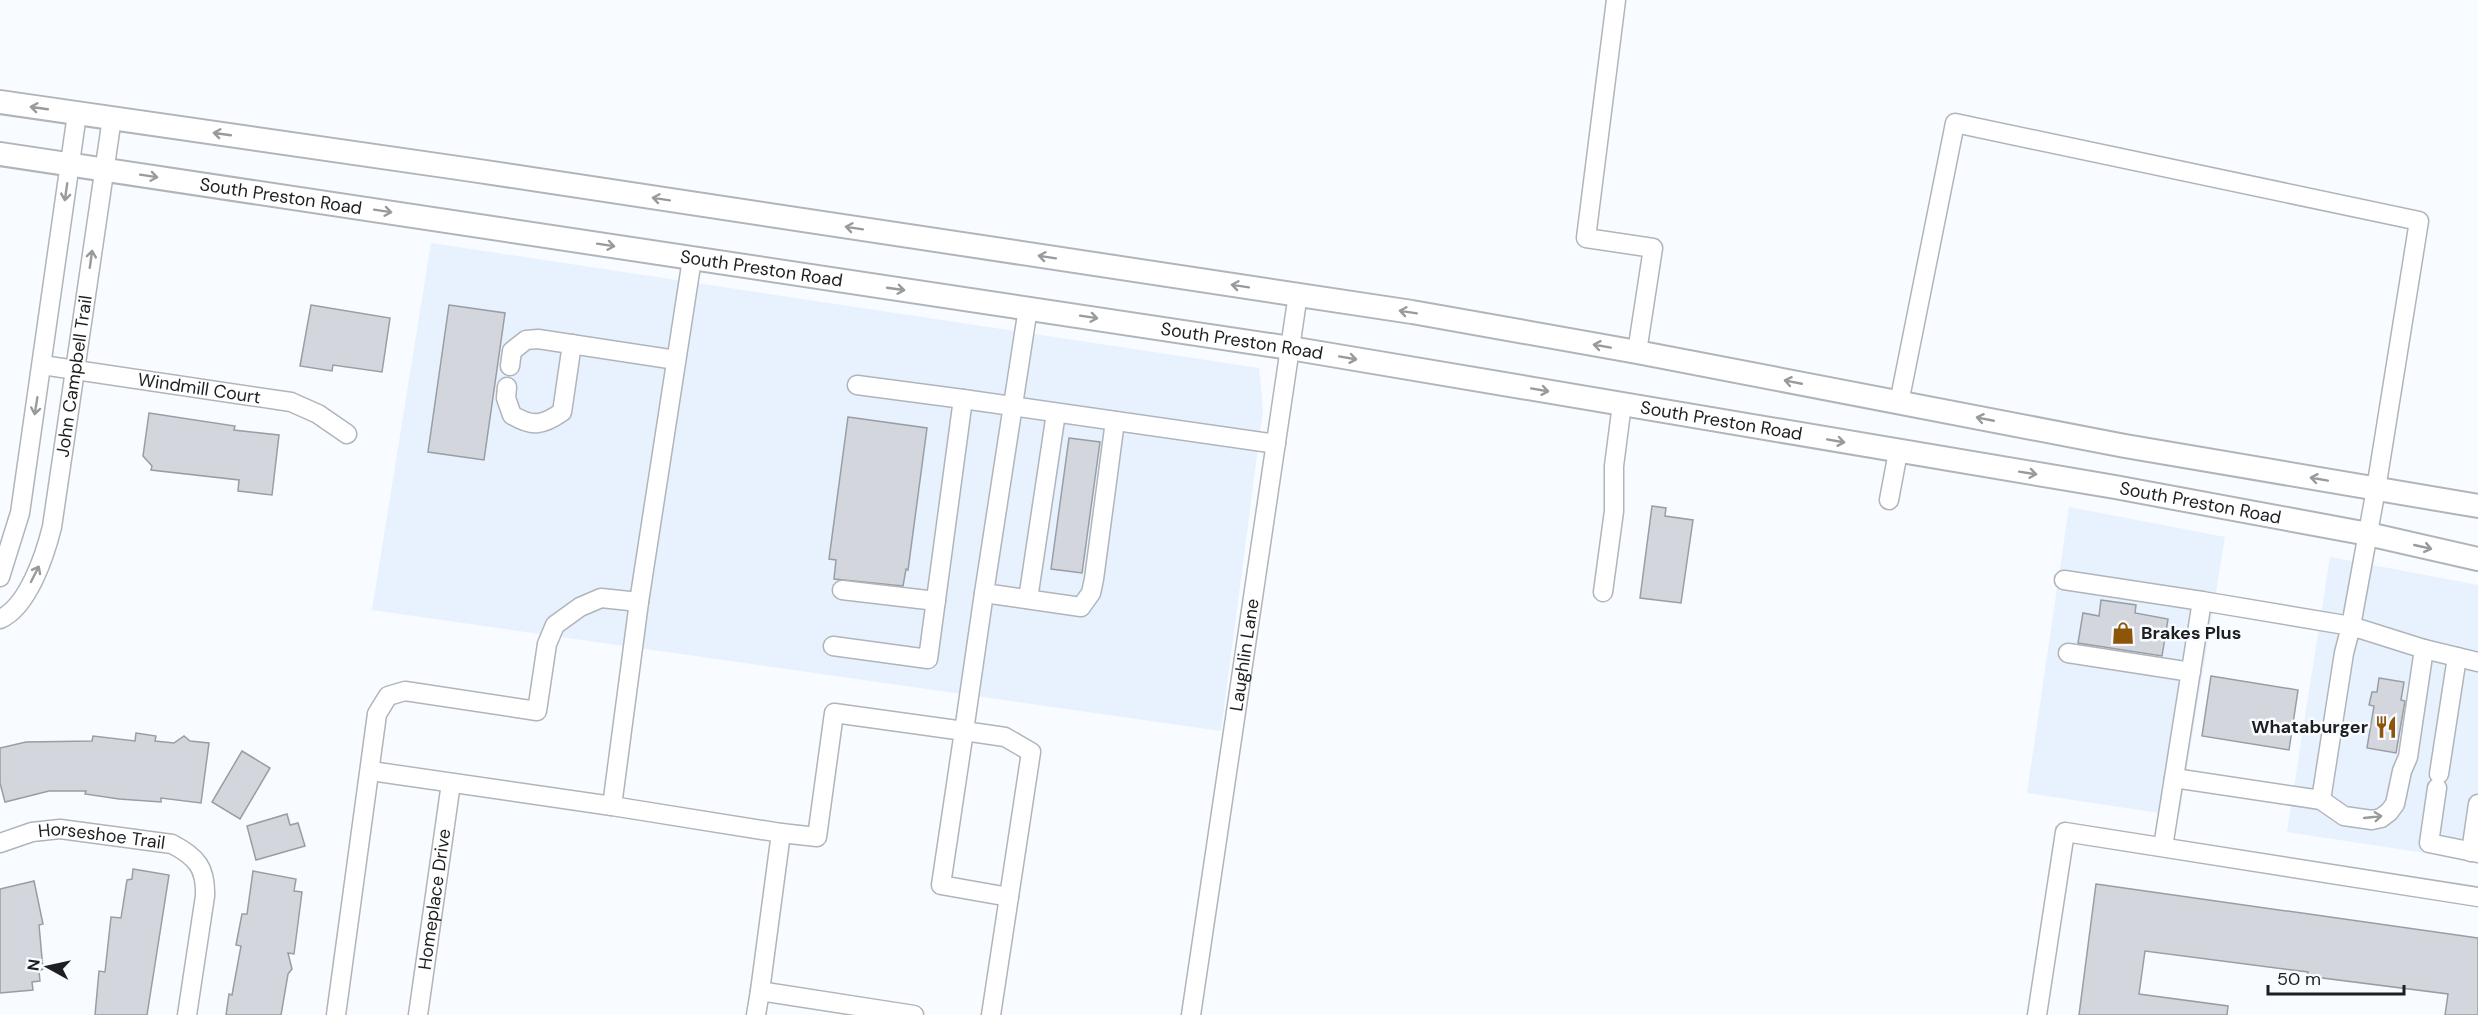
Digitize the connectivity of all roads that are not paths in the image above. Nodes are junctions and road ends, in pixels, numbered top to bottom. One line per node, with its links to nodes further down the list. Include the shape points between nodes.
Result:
1 (1616, 0): 13 (street, via 1586,238 1653,248)
2 (0, 102): 3 (main road, one-way to 2)
3 (77, 114): 4 (main road); 6 (street, John Campbell Trail)
4 (112, 118): 7 (street, John Campbell Trail); 9 (main road, one-way to 4)
5 (0, 154): 6 (main road, South Preston Road)
6 (70, 164): 7 (main road, South Preston Road); 15 (street, John Campbell Trail, one-way to 15)
7 (105, 169): 8 (main road, South Preston Road, one-way to 8); 17 (street, John Campbell Trail, one-way to 7)
8 (692, 259): 10 (main road, South Preston Road, one-way to 10); 14 (street)
9 (1298, 294): 12 (street, Laughlin Lane); 13 (main road, one-way to 9)
10 (1028, 308): 12 (main road, South Preston Road, one-way to 12); 23 (street)
11 (572, 344): 14 (street); 16 (street, via 526,339 512,351); 19 (street, via 562,412 548,422 527,424 512,415)
12 (1290, 348): 22 (main road, South Preston Road, one-way to 22); 27 (street, Laughlin Lane)
13 (1637, 352): 21 (main road, one-way to 13)
14 (676, 360): 42 (street)
15 (42, 365): 17 (street, Windmill Court); 34 (street, John Campbell Trail, one-way to 34, via 20,513)
16 (510, 366)
17 (75, 370): 26 (street, Windmill Court, via 291,402); 43 (street, John Campbell Trail, one-way to 17, via 9,615 23,597 42,561)
18 (857, 385): 20 (street)
19 (507, 387)
20 (963, 399): 23 (street); 40 (street)
21 (1899, 403): 29 (main road, one-way to 21); 29 (street, via 1955,123 2419,221)
22 (1622, 404): 28 (main road, South Preston Road, one-way to 28); 37 (street)
23 (1013, 407): 24 (street); 38 (street)
24 (1056, 413): 25 (street); 39 (street)
25 (1115, 421): 27 (street); 39 (street, via 1091,592 1081,606)
26 (347, 434)
27 (1276, 444): 71 (street, Laughlin Lane)
28 (1898, 452): 30 (street); 32 (main road, South Preston Road, one-way to 32)
29 (2376, 489): 31 (main road); 32 (street)
30 (1889, 500)
31 (2478, 506)
32 (2368, 534): 33 (main road, South Preston Road, one-way to 33); 44 (street)
33 (2478, 559)
34 (0, 577)
35 (2064, 580): 41 (street)
36 (842, 590): 40 (street)
37 (1603, 592)
38 (984, 593): 39 (street); 51 (street)
39 (1028, 598)
40 (936, 601): 45 (street, via 928,659)
41 (2202, 601): 44 (street); 50 (street)
42 (639, 602): 52 (street, via 601,598 555,625 547,644 537,711 405,691 388,696 377,714); 57 (street)
43 (0, 619)
44 (2351, 626): 46 (street); 55 (street)
45 (833, 646)
46 (2424, 649): 48 (street); 55 (street, one-way to 46, via 2344,816 2372,820 2381,818 2395,804 2408,757)
47 (2068, 653): 50 (street)
48 (2457, 657): 49 (street); 61 (street, via 2429,843)
49 (2478, 662)
50 (2191, 672): 53 (street)
51 (964, 731): 58 (street, via 834,713 817,837); 62 (street, via 1005,737 1031,752); 62 (street, via 941,885)
52 (371, 771): 54 (street); 66 (street)
53 (2174, 778): 55 (street); 60 (street)
54 (452, 783): 57 (street); 67 (street, Homeplace Drive)
55 (2320, 800)
56 (2478, 804): 61 (street)
57 (612, 806): 58 (street)
58 (782, 833): 64 (street)
59 (0, 843): 65 (street, Horseshoe Trail, via 32,832 60,829 172,844 189,853 205,879 205,896)
60 (2163, 847): 63 (street); 72 (street, via 2065,832)
61 (2474, 853)
62 (1009, 897): 70 (street)
63 (2478, 897)
64 (760, 991): 68 (street); 69 (street)
65 (187, 1015)
66 (336, 1015)
67 (418, 1015)
68 (756, 1015)
69 (914, 1015)
70 (991, 1015)
71 (1191, 1015)
72 (2037, 1015)

